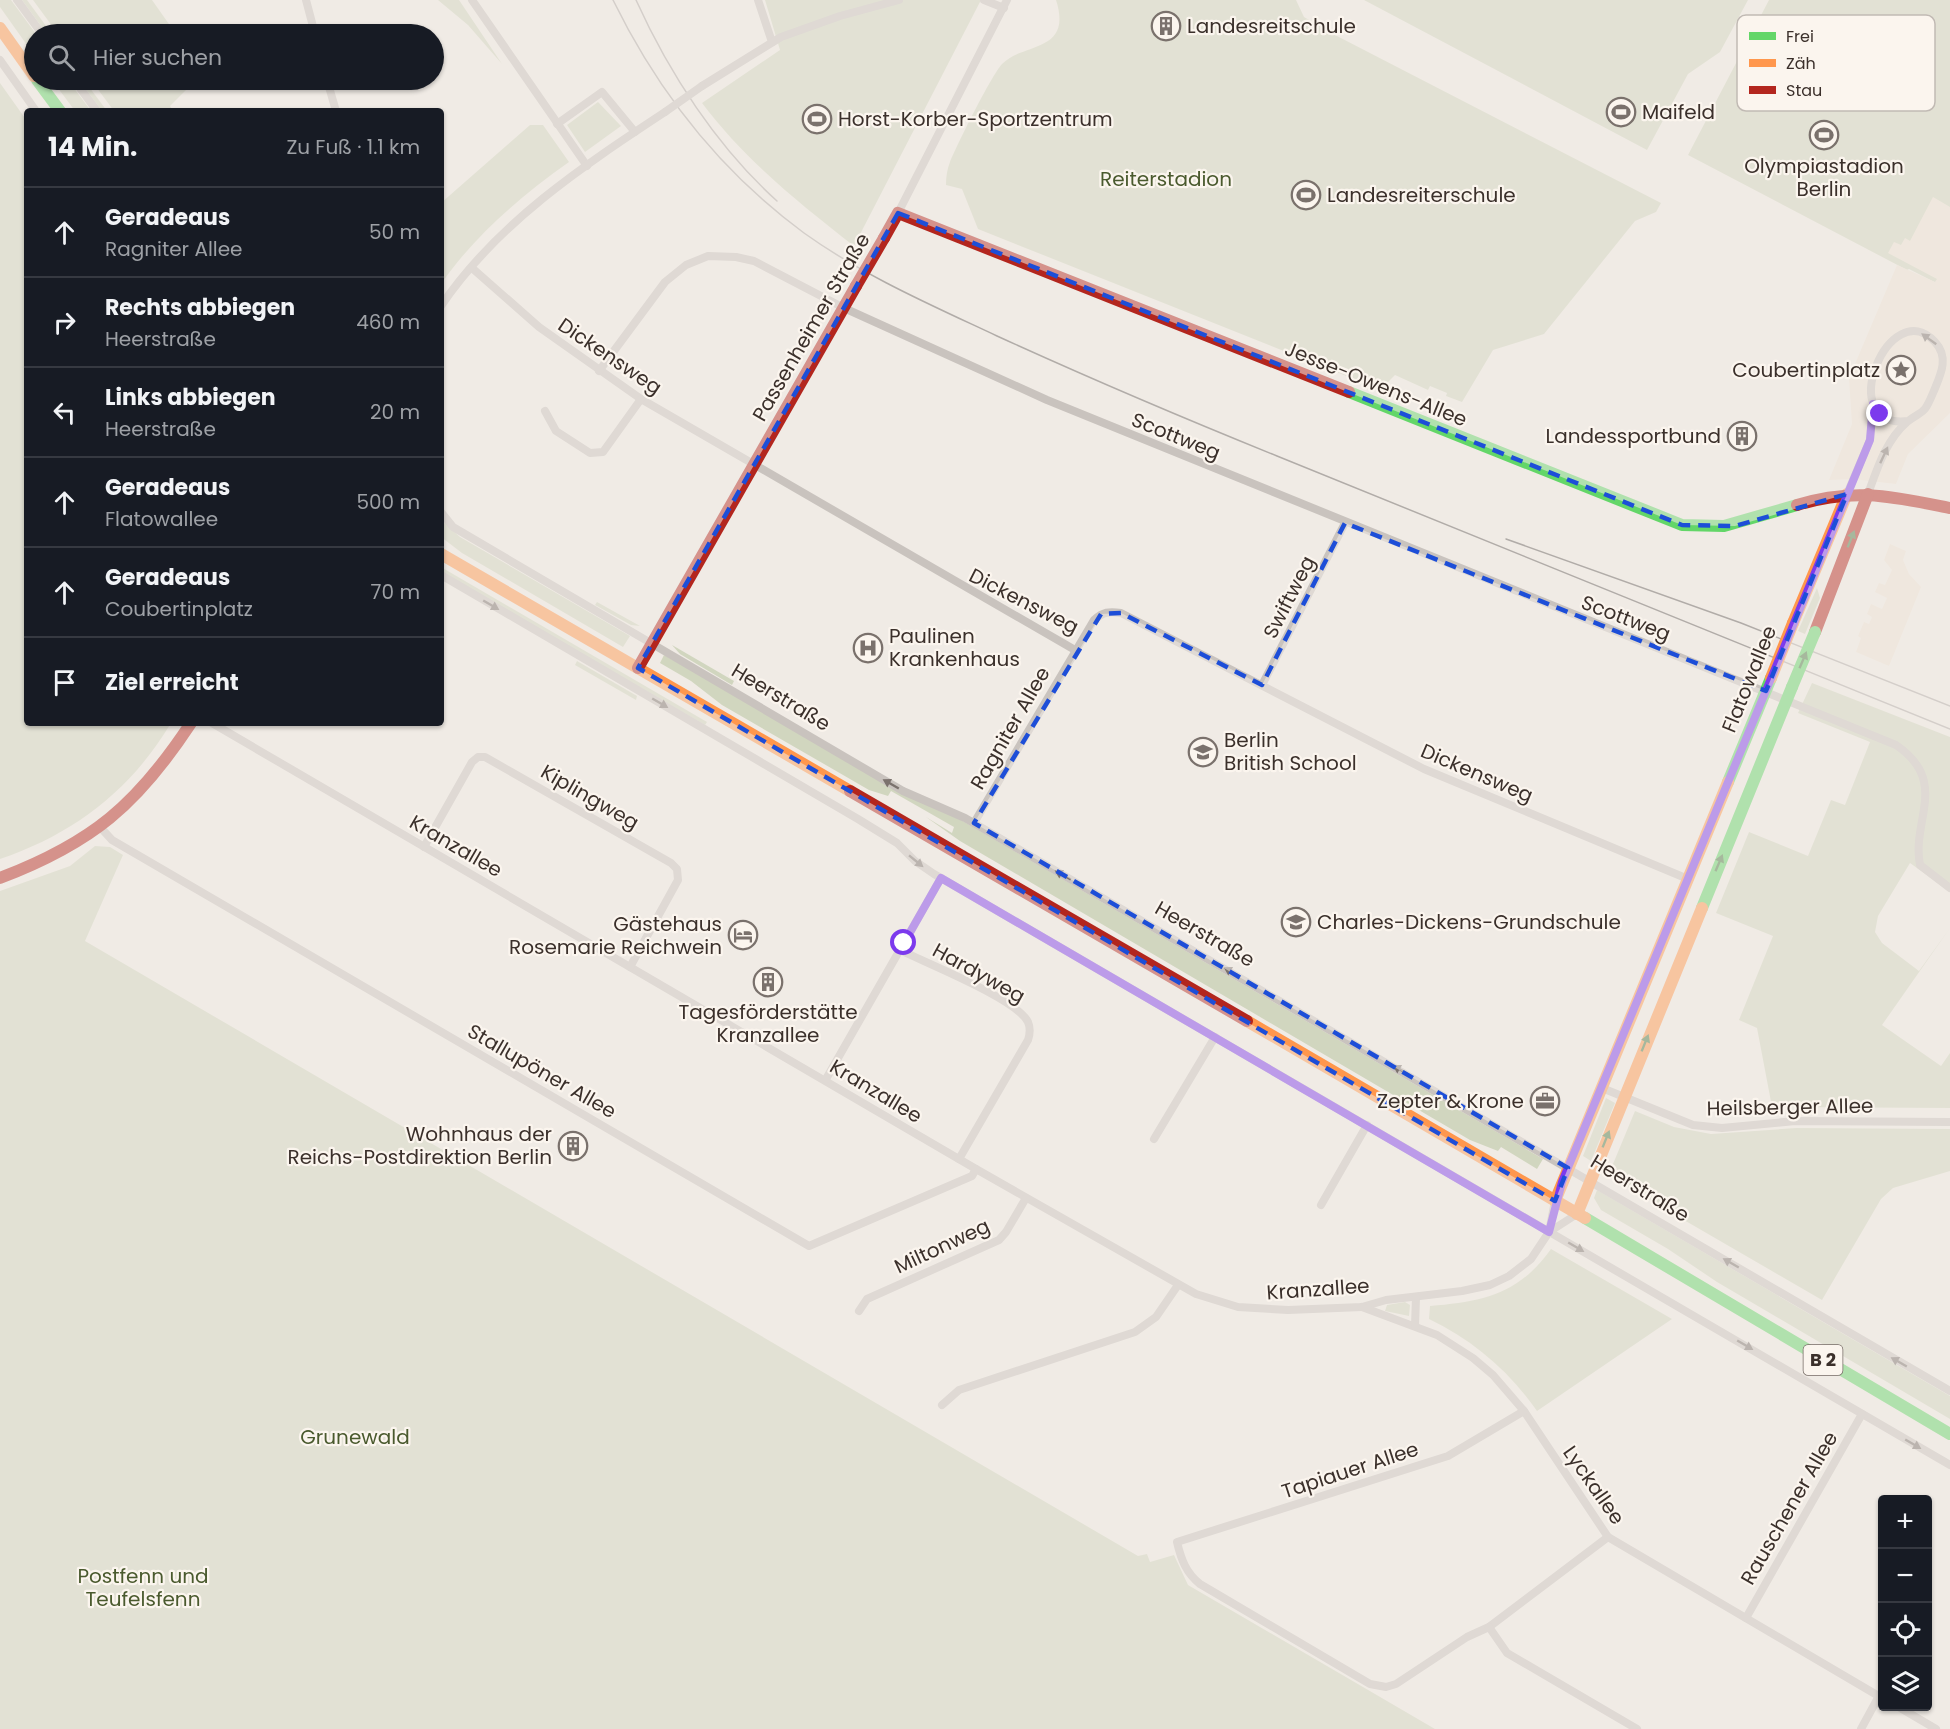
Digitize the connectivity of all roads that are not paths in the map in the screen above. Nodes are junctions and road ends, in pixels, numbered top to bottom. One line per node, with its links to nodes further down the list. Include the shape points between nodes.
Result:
1 (17, 0): 8 (street)
2 (306, 0): 9 (street)
3 (472, 0): 21 (street)
4 (758, 0): 11 (street)
5 (899, 0): 11 (street, via 840,16)
6 (984, 0): 7 (street)
7 (1005, 4): 24 (street, Passenheimer Straße)
8 (35, 24)
9 (312, 24)
10 (0, 28): 13 (main road)
11 (772, 42): 22 (street, bridge)
12 (0, 60): 17 (street)
13 (24, 62)
14 (44, 90): 18 (main road)
15 (81, 90): 19 (street)
16 (330, 90): 20 (street)
17 (34, 108)
18 (58, 108)
19 (95, 108)
20 (335, 108)
21 (557, 124): 22 (street, via 602,92); 23 (street)
22 (634, 132): 23 (street)
23 (587, 166): 25 (street, via 522,216)
24 (898, 213): 27 (main road, Passenheimer Straße, bridge); 34 (main road, Jesse-Owens-Allee, via 1682,525 1712,529 1735,526 1809,501)
25 (472, 268): 26 (street); 28 (street, Dickensweg, via 539,327)
26 (444, 302)
27 (844, 308): 28 (street, Scottweg, via 754,261 708,256 686,264 665,282); 33 (main road, Passenheimer Straße); 38 (street, Scottweg, via 1047,400)
28 (599, 371): 29 (street, Dickensweg)
29 (641, 399): 31 (street, via 603,452 597,454 556,431); 33 (street, Dickensweg)
30 (1873, 404): 32 (street, via 1890,420); 32 (street, one-way to 30, via 1927,408 1943,368 1941,351 1930,337 1908,332 1889,343 1872,382); 34 (street, via 1870,440)
31 (546, 411)
32 (1908, 421): 35 (street, one-way to 32, via 1889,443)
33 (755, 465): 41 (main road, Passenheimer Straße); 42 (street, Dickensweg)
34 (1848, 494): 35 (main road, Jesse-Owens-Allee); 45 (main road, Flatowallee, bridge)
35 (1868, 494): 36 (main road, Jesse-Owens-Allee); 46 (main road, one-way to 35, bridge)
36 (1950, 507)
37 (444, 516): 41 (street, Heerstraße, via 453,527)
38 (1345, 524): 44 (street, Swiftweg); 45 (street, Scottweg)
39 (444, 557): 43 (main road, B 2)
40 (444, 577): 53 (street, one-way to 53, via 858,819 897,843)
41 (653, 643): 43 (main road, Passenheimer Straße); 49 (street, Heerstraße, one-way to 41, via 903,791)
42 (1075, 650): 44 (street, Dickensweg, via 1094,620 1111,611); 49 (street, Ragniter Allee)
43 (638, 668): 71 (main road, B 2)
44 (1262, 685): 54 (street, Dickensweg, via 1424,769)
45 (1766, 691): 46 (street, Scottweg); 54 (main road, Flatowallee)
46 (1787, 700): 55 (main road, one-way to 46); 56 (street, Scottweg, via 1896,745 1915,759 1930,791 1919,849 1920,865)
47 (189, 726): 50 (main road, via 148,783)
48 (217, 726): 51 (street, Kranzallee)
49 (974, 823): 67 (street, Heerstraße, one-way to 49)
50 (101, 828): 52 (main road, via 52,859); 68 (street, Stallupöner Allee, via 112,840 810,1246 972,1176)
51 (424, 847): 58 (street, Kranzallee); 58 (street, Kiplingweg, via 472,762 485,757 671,863 677,869 678,880)
52 (0, 878)
53 (941, 878): 57 (street); 59 (street)
54 (1688, 879): 55 (main road); 61 (main road, Flatowallee)
55 (1709, 887): 62 (main road, one-way to 55)
56 (1950, 888)
57 (900, 950): 60 (street); 66 (street, Hardyweg, via 996,997 1028,1022 1028,1040)
58 (630, 967): 60 (street, Kranzallee)
59 (1215, 1037): 64 (street); 65 (street)
60 (826, 1079): 66 (street, Kranzallee)
61 (1602, 1088): 62 (street, Heilsberger Allee); 67 (main road, Flatowallee)
62 (1623, 1097): 63 (street, Heilsberger Allee, via 1708,1128 1795,1121); 69 (main road, one-way to 62)
63 (1950, 1122)
64 (1367, 1125): 72 (street); 74 (street)
65 (1154, 1139)
66 (959, 1159): 68 (street, Kranzallee)
67 (1568, 1168): 69 (street, Heerstraße); 71 (main road, Flatowallee)
68 (976, 1169): 70 (street, Kranzallee)
69 (1589, 1180): 73 (main road); 80 (street, Heerstraße, one-way to 69)
70 (1026, 1198): 75 (street, Kranzallee); 78 (street, Miltonweg, via 999,1240 867,1299)
71 (1555, 1201): 73 (main road, B 2); 74 (street)
72 (1321, 1205)
73 (1577, 1214): 74 (street); 84 (main road, B 2)
74 (1549, 1232): 76 (street, Kranzallee, via 1531,1259 1499,1281); 83 (street, one-way to 83)
75 (1178, 1285): 77 (street, Kranzallee, via 1216,1301 1260,1310); 81 (street, via 1156,1317 1135,1332 959,1390)
76 (1416, 1297): 77 (street, Kranzallee); 79 (street)
77 (1362, 1307): 79 (street, Lyckallee)
78 (859, 1311)
79 (1415, 1326): 82 (street, Lyckallee, via 1473,1358)
80 (1950, 1391)
81 (942, 1406)
82 (1524, 1411): 86 (street, Lyckallee); 88 (street, Tapiauer Allee, via 1448,1456 1177,1542 1184,1565 1200,1584 1370,1684 1396,1684)
83 (1862, 1414): 85 (street, one-way to 85); 87 (street, Rauschener Allee)
84 (1950, 1434)
85 (1950, 1465)
86 (1608, 1537): 87 (street, Lyckallee); 88 (street)
87 (1746, 1618): 89 (street, Lyckallee)
88 (1489, 1627): 92 (street, via 1507,1653)
89 (1878, 1695)
90 (1878, 1702): 93 (street)
91 (1904, 1711): 94 (street)
92 (1637, 1729)
93 (1860, 1729)
94 (1936, 1729)

